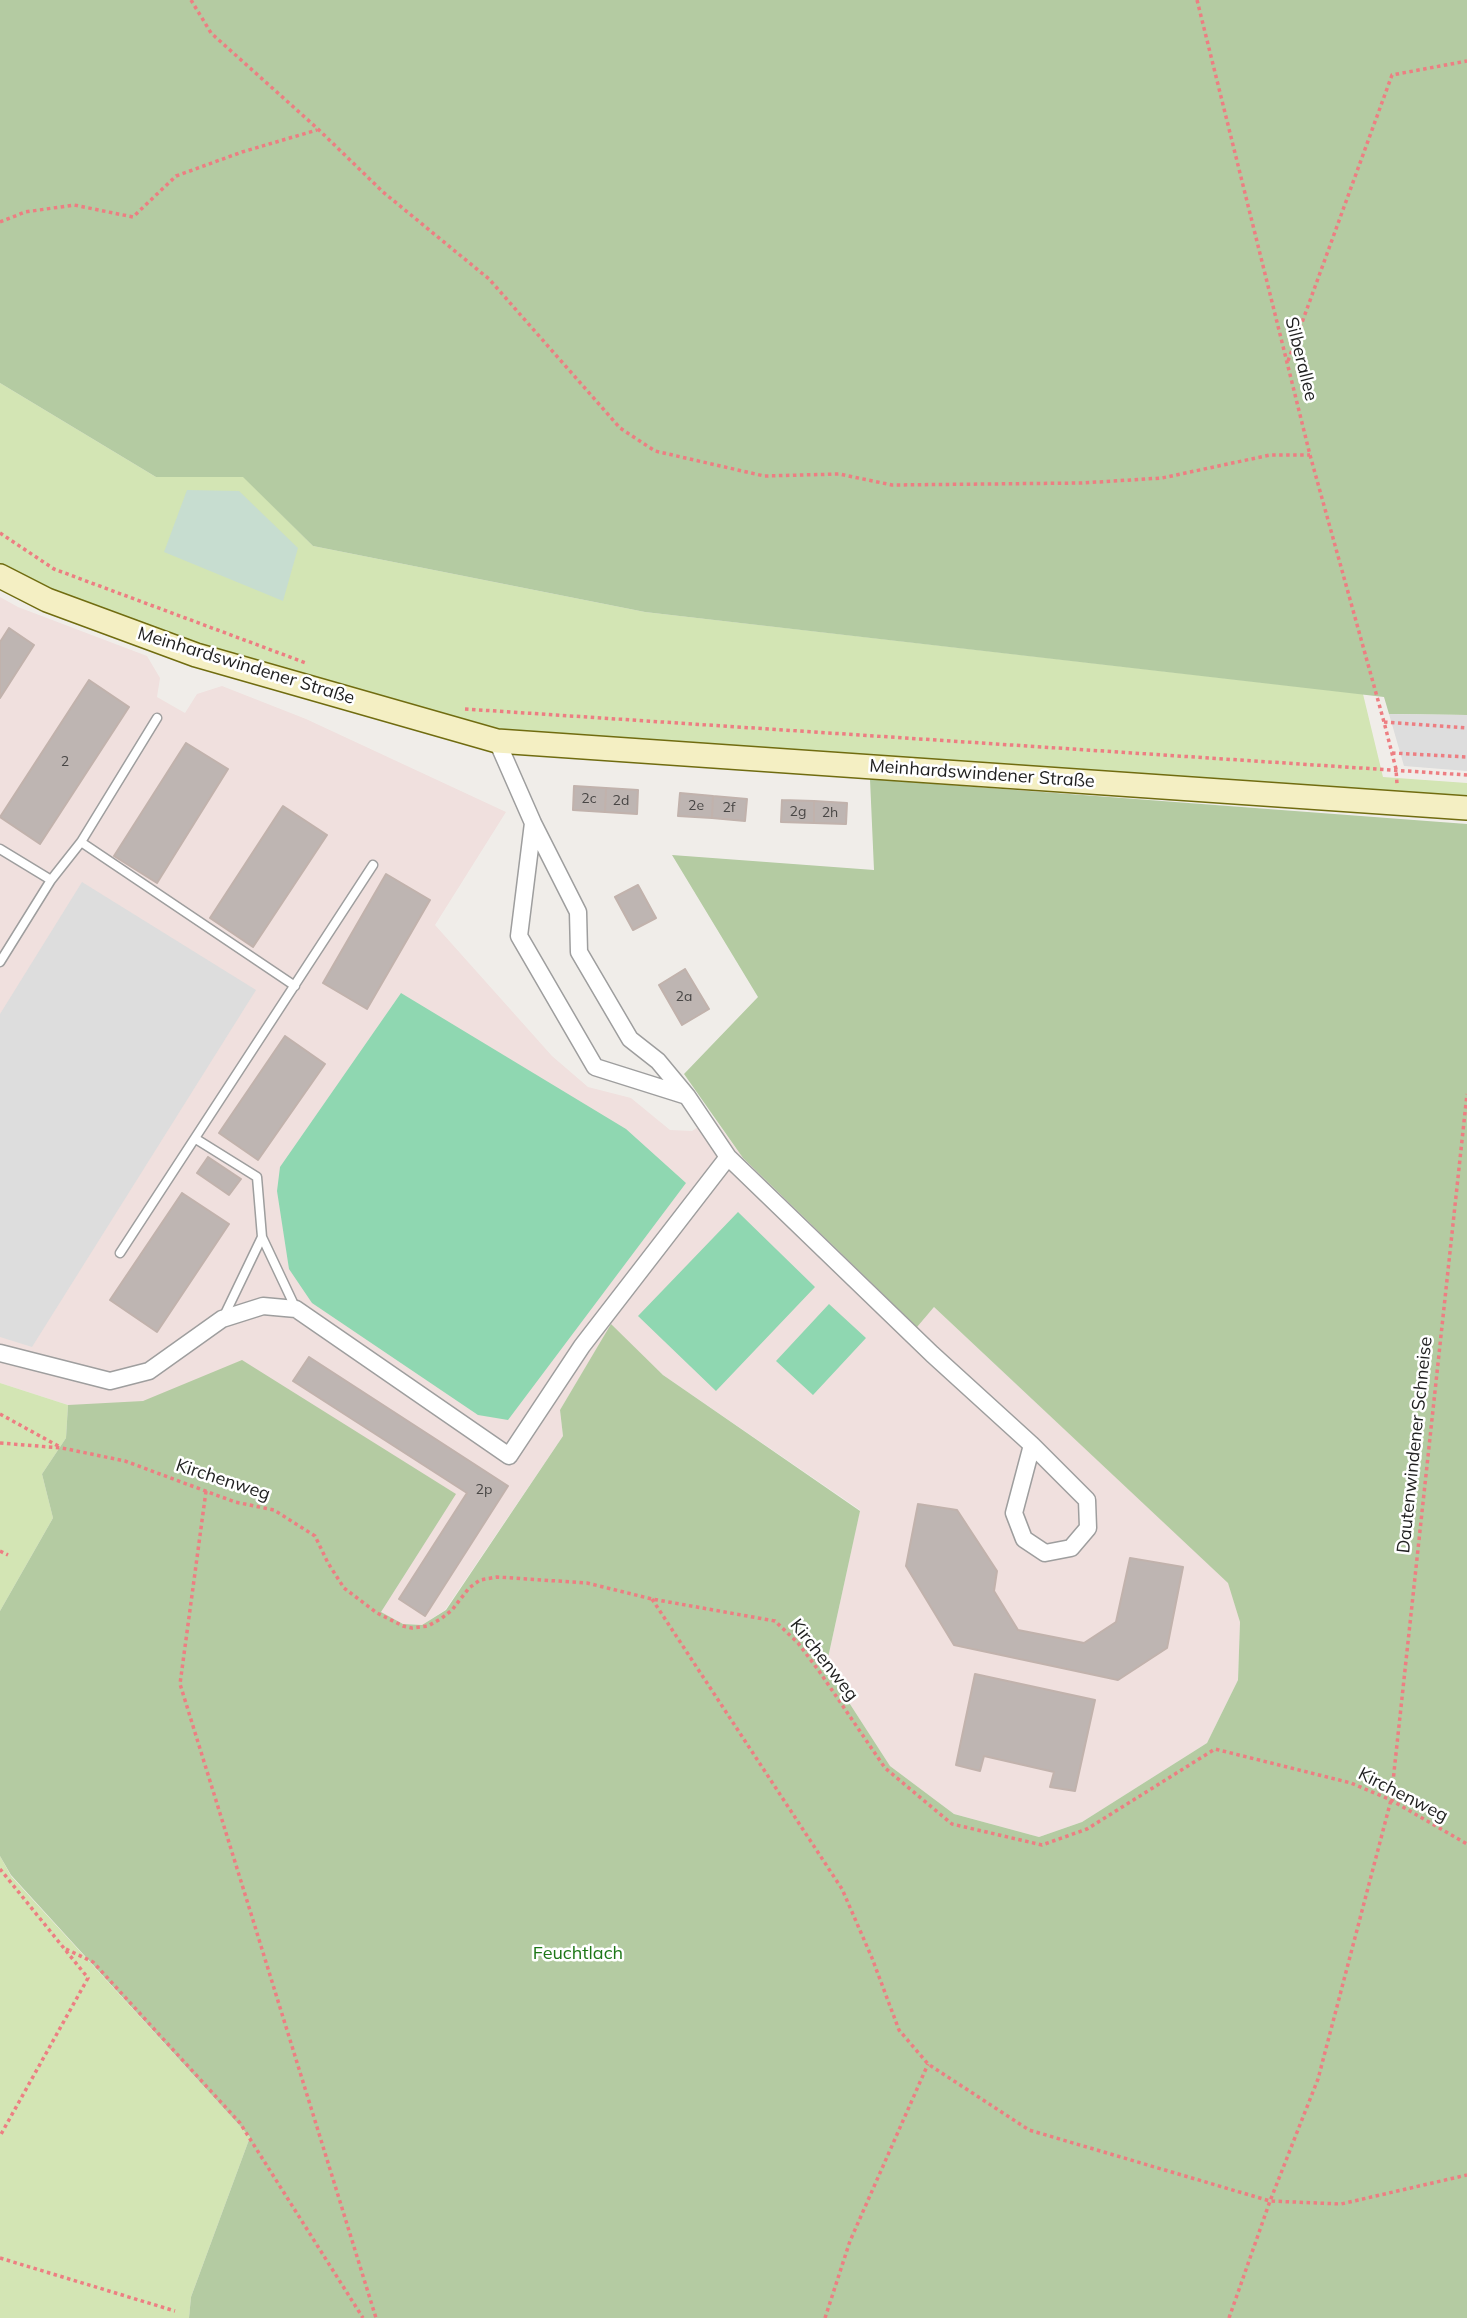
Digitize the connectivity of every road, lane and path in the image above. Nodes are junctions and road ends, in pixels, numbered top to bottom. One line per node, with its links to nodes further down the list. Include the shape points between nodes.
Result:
1 (191, 0): 4 (path, via 211,33)
2 (1197, 0): 6 (path, Silberallee)
3 (1467, 61): 6 (path, via 1392,75)
4 (318, 130): 5 (path, via 176,176 133,217 74,205 25,212); 7 (path, via 383,192 489,279 620,428 655,451 764,476 839,474 892,485 1162,478 1270,455)
5 (0, 222)
6 (1288, 363): 7 (path, Silberallee)
7 (1310, 456): 13 (path, Silberallee)
8 (0, 533): 10 (path, via 54,569)
9 (0, 576): 15 (street, Meinhardswindener Straße, via 47,600 197,654)
10 (309, 664)
11 (465, 709): 18 (path)
12 (157, 718): 23 (lane)
13 (1384, 722): 14 (path); 16 (path, Silberallee)
14 (1467, 728)
15 (497, 741): 20 (street, Meinhardswindener Straße); 22 (street)
16 (1392, 753): 17 (path); 18 (path, Silberallee)
17 (1467, 757)
18 (1396, 769): 19 (path); 20 (path, Silberallee)
19 (1467, 775)
20 (1399, 802): 21 (street, Meinhardswindener Straße)
21 (1467, 808)
22 (533, 823): 30 (street, via 578,912 579,952 630,1039 659,1061); 30 (street, via 519,936 595,1067)
23 (81, 842): 26 (lane); 28 (lane)
24 (0, 849): 26 (lane)
25 (373, 865): 28 (lane)
26 (51, 880): 27 (lane)
27 (0, 962)
28 (295, 986): 31 (lane)
29 (1467, 1094): 46 (path, Dautenwindener Schneise)
30 (687, 1096): 32 (street)
31 (195, 1139): 33 (lane, via 257,1177); 34 (lane)
32 (728, 1157): 35 (street, via 582,1346 509,1456); 40 (street)
33 (262, 1237): 35 (lane); 36 (lane)
34 (120, 1253)
35 (296, 1309): 36 (street, via 263,1306)
36 (222, 1319): 37 (street, via 149,1371 110,1381)
37 (0, 1353)
38 (0, 1414): 41 (path)
39 (0, 1443): 41 (path)
40 (1032, 1445): 40 (street, via 1014,1513 1024,1539 1045,1553 1071,1548 1088,1528 1087,1500)
41 (62, 1448): 42 (path, Kirchenweg, via 124,1461)
42 (206, 1491): 45 (path, Kirchenweg, via 274,1510 315,1536 344,1588 403,1626 428,1626 452,1610 480,1580 497,1577 587,1583); 57 (path, via 180,1684)
43 (0, 1551): 44 (path)
44 (8, 1555)
45 (652, 1599): 46 (path, Kirchenweg, via 775,1621 819,1671 885,1768 952,1824 1042,1845 1087,1829 1215,1749 1351,1783); 50 (path, via 842,1889 900,2030)
46 (1391, 1800): 47 (path, Kirchenweg); 53 (path, Dautenwindener Schneise, via 1318,2078)
47 (1467, 1844)
48 (0, 1869): 49 (path)
49 (66, 1949): 51 (path, via 88,1978); 56 (path, via 93,1962 240,2123)
50 (928, 2064): 53 (path, via 1029,2130); 58 (path, via 850,2241)
51 (0, 2136)
52 (1467, 2175): 53 (path, via 1341,2203)
53 (1270, 2201): 59 (path, Dautenwindener Schneise)
54 (0, 2258): 55 (path)
55 (175, 2311)
56 (363, 2318)
57 (376, 2318)
58 (825, 2318)
59 (1229, 2318)

